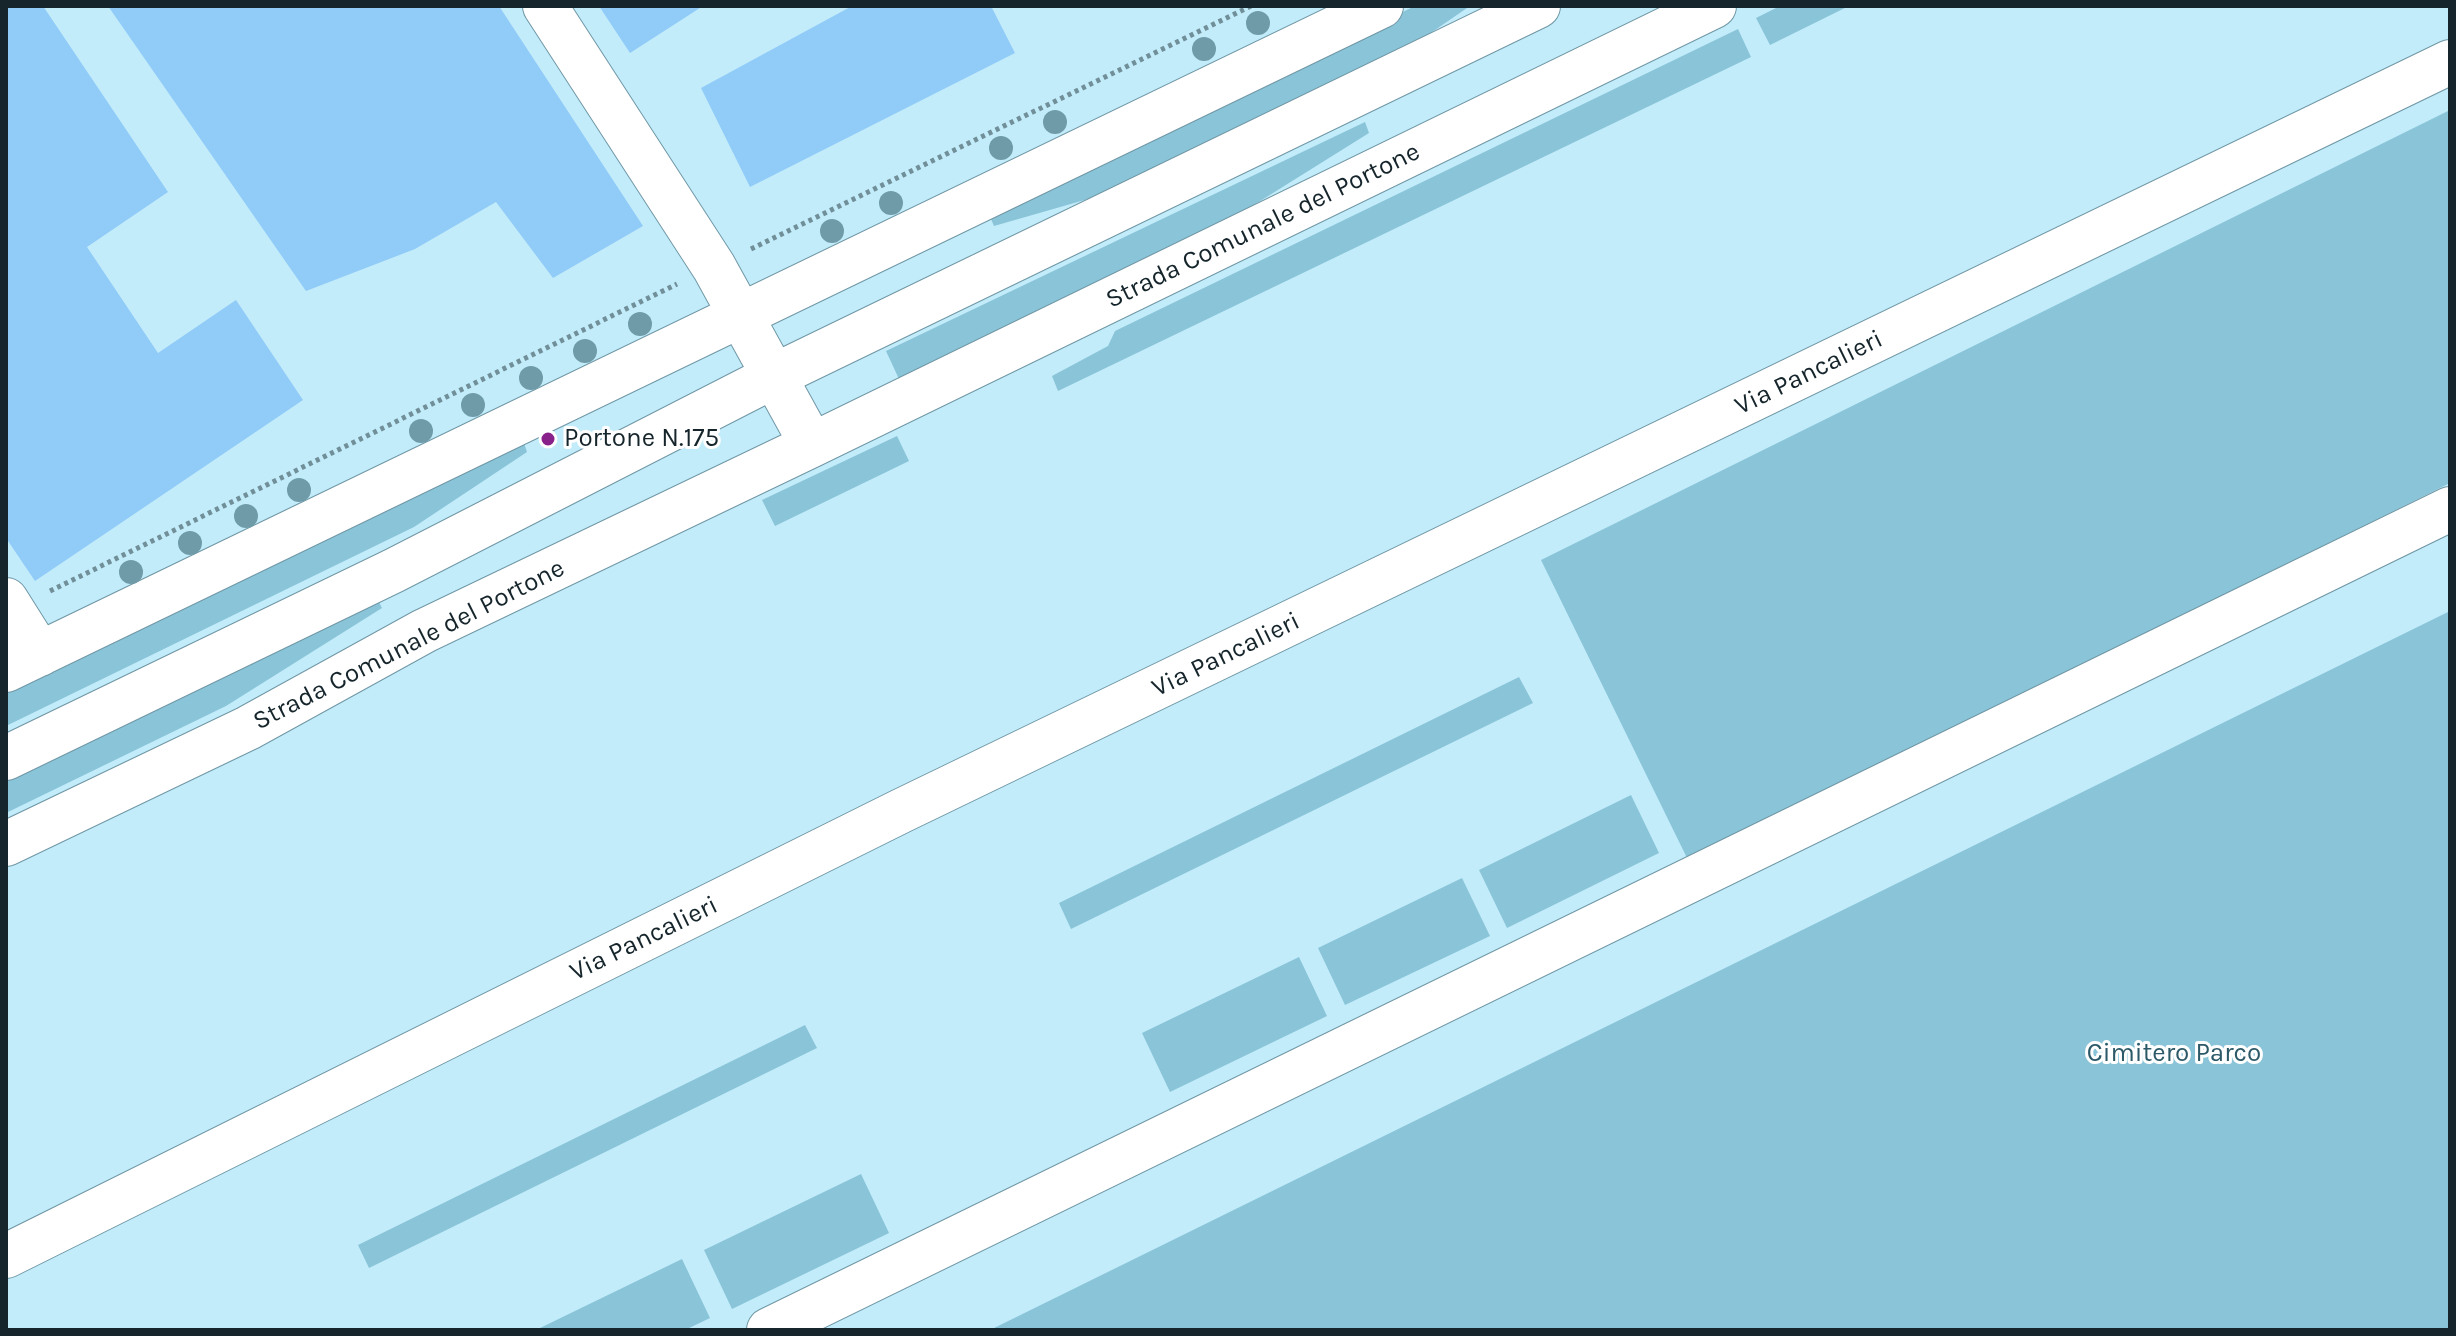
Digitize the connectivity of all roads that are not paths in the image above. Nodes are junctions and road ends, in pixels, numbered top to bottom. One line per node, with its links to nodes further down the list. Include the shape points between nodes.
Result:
1 (545, 6): 6 (street)
2 (1381, 6): 6 (street)
3 (1538, 6): 7 (street)
4 (1714, 6): 8 (street, Strada Comunale del Portone)
5 (2450, 62): 14 (street, Via Pancalieri, via 901,811)
6 (741, 316): 7 (street); 11 (street)
7 (774, 376): 8 (street); 12 (street, via 393,571)
8 (812, 445): 13 (street, Strada Comunale del Portone, via 424,631 248,728)
9 (2450, 509): 15 (street)
10 (9, 605): 11 (street)
11 (23, 662)
12 (6, 758)
13 (6, 844)
14 (6, 1256)
15 (769, 1330)

